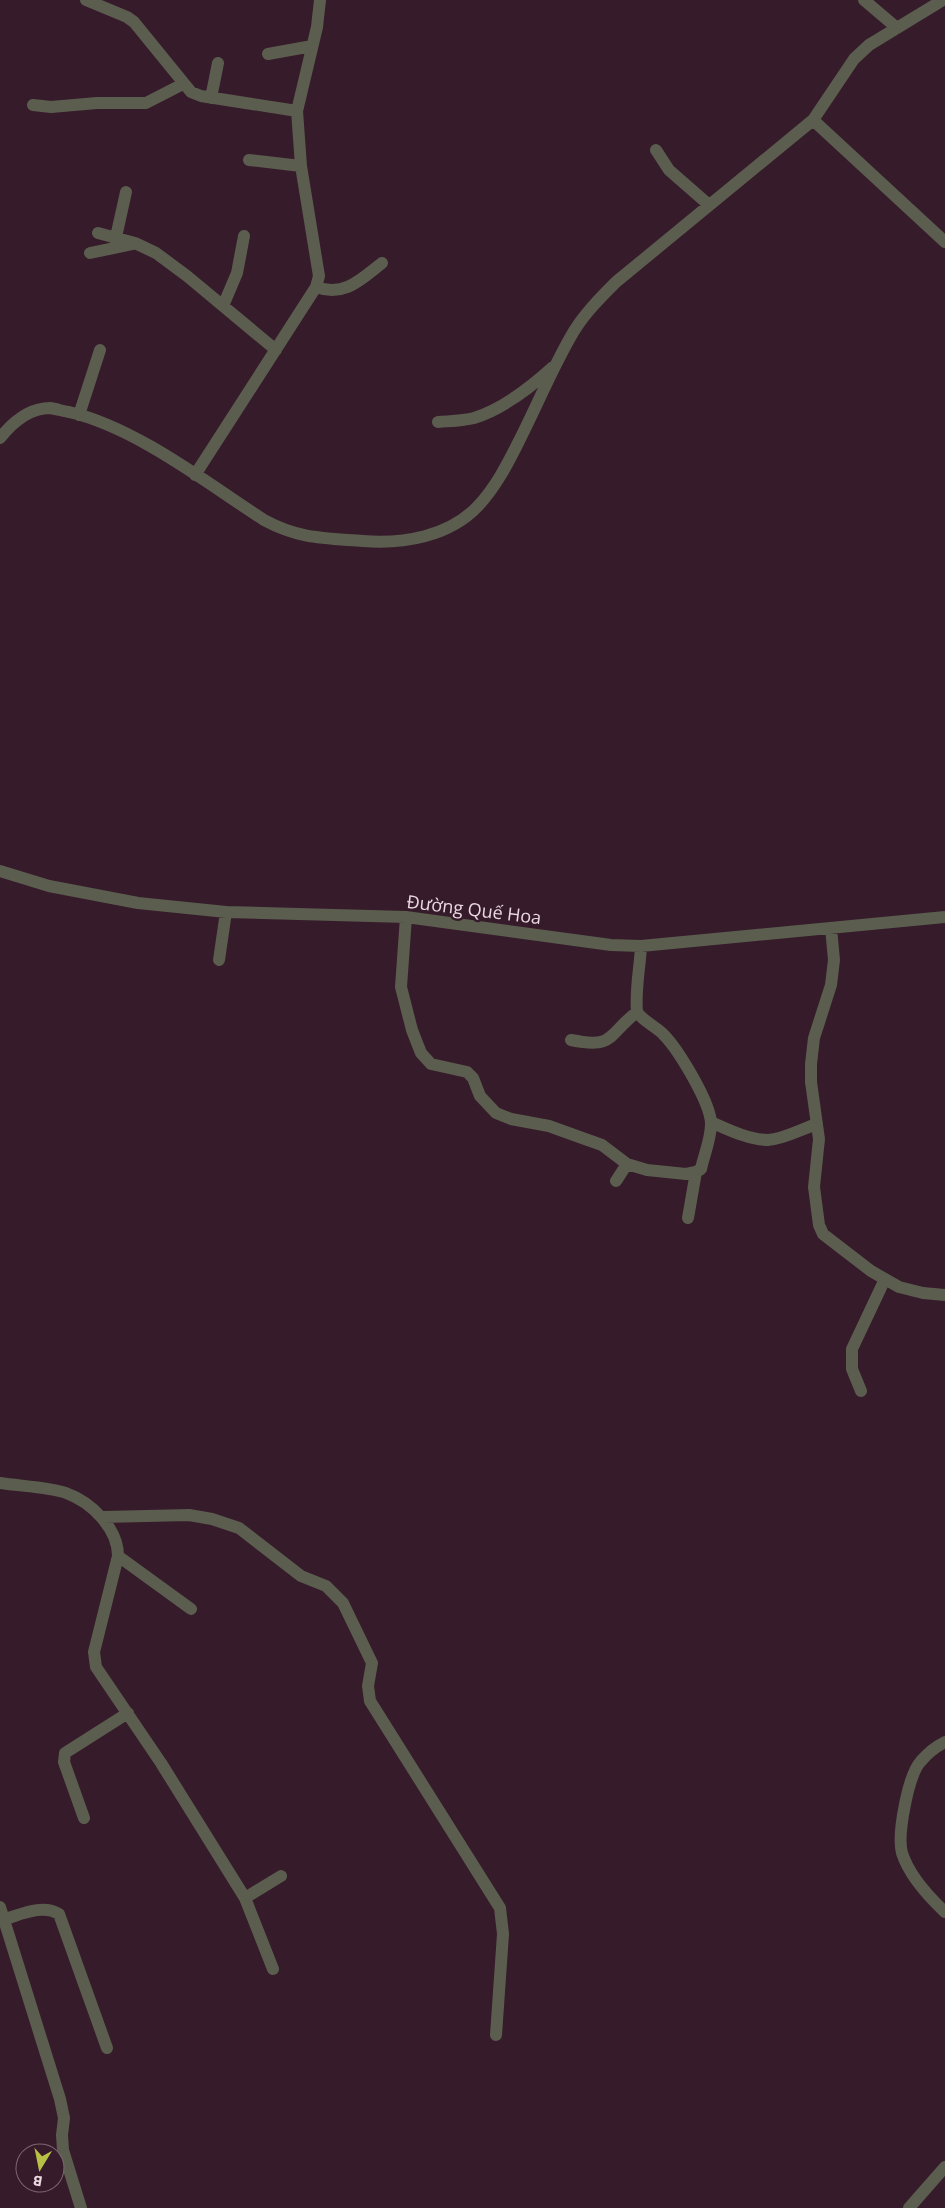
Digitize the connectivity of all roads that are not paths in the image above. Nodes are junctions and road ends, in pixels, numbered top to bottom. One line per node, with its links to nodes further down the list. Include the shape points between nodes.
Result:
1 (86, 0): 9 (street, via 134,22)
2 (320, 0): 6 (street)
3 (864, 0): 5 (street)
4 (943, 0): 5 (street)
5 (897, 28): 13 (street, via 869,45 854,60)
6 (312, 46): 7 (street); 12 (street)
7 (268, 54)
8 (218, 63): 10 (street)
9 (183, 84): 10 (street, via 191,92); 11 (street, via 146,103)
10 (211, 98): 12 (street)
11 (33, 105)
12 (298, 111): 16 (street)
13 (813, 120): 18 (street); 22 (street)
14 (656, 150): 18 (street, via 670,170)
15 (248, 160): 16 (street)
16 (301, 166): 26 (street, via 314,242)
17 (126, 192): 21 (street)
18 (709, 205): 30 (street, via 616,282 594,305 574,330)
19 (98, 233): 21 (street)
20 (244, 236): 27 (street, via 237,272)
21 (116, 237): 23 (street)
22 (945, 242)
23 (135, 243): 24 (street); 27 (street, via 156,253)
24 (90, 253)
25 (382, 262): 26 (street, via 344,290 330,292)
26 (316, 287): 29 (street)
27 (223, 306): 29 (street)
28 (100, 350): 31 (street)
29 (276, 350): 34 (street)
30 (559, 362): 32 (street, via 523,391 489,412 472,418); 34 (street, via 503,474 478,507 456,524 425,537 382,543 307,537 285,531 264,520)
31 (79, 415): 33 (street, via 50,408 27,414 10,425); 34 (street, via 141,441)
32 (438, 422)
33 (0, 438)
34 (195, 475)
35 (0, 871): 36 (street, Đường Quế Hoa, via 49,886 129,901)
36 (226, 912): 37 (street, Đường Quế Hoa); 41 (street)
37 (406, 917): 40 (street, Đường Quế Hoa, via 554,938); 46 (street, via 401,987 420,1053 431,1064 467,1072 480,1096 496,1113 585,1139 602,1146)
38 (945, 917): 39 (street, Đường Quế Hoa)
39 (831, 928): 40 (street, Đường Quế Hoa); 45 (street, via 834,960 831,985 814,1038 811,1064)
40 (642, 946): 42 (street, via 635,994)
41 (219, 960)
42 (637, 1012): 43 (street, via 607,1040 592,1044); 44 (street, via 675,1048 687,1066)
43 (571, 1040)
44 (711, 1122): 45 (street, via 767,1140); 47 (street, via 701,1169)
45 (817, 1124): 50 (street, via 819,1138 814,1187 823,1234)
46 (627, 1164): 47 (street, via 647,1170); 48 (street)
47 (696, 1172): 49 (street)
48 (616, 1181)
49 (688, 1218)
50 (885, 1279): 51 (street, via 922,1293); 52 (street, via 852,1349 852,1369)
51 (945, 1295)
52 (861, 1391)
53 (0, 1483): 54 (street, via 66,1492)
54 (103, 1517): 55 (street); 66 (street, via 189,1515 239,1528 301,1576 326,1586 343,1603 372,1663 368,1686 370,1701 500,1908 503,1934)
55 (124, 1560): 56 (street); 57 (street, via 100,1626 94,1659 96,1667)
56 (191, 1609)
57 (128, 1713): 59 (street, via 65,1752 64,1762); 61 (street)
58 (945, 1742): 63 (street, via 920,1762 909,1790 900,1843 909,1870)
59 (84, 1818)
60 (281, 1876): 61 (street)
61 (245, 1898): 65 (street)
62 (0, 1907): 64 (street)
63 (945, 1912)
64 (5, 1919): 67 (street, via 38,1910 53,1910 59,1914); 69 (street, via 60,2099 64,2118 63,2150)
65 (273, 1969)
66 (496, 2035)
67 (108, 2048)
68 (945, 2167): 70 (street)
69 (81, 2208)
70 (909, 2208)

